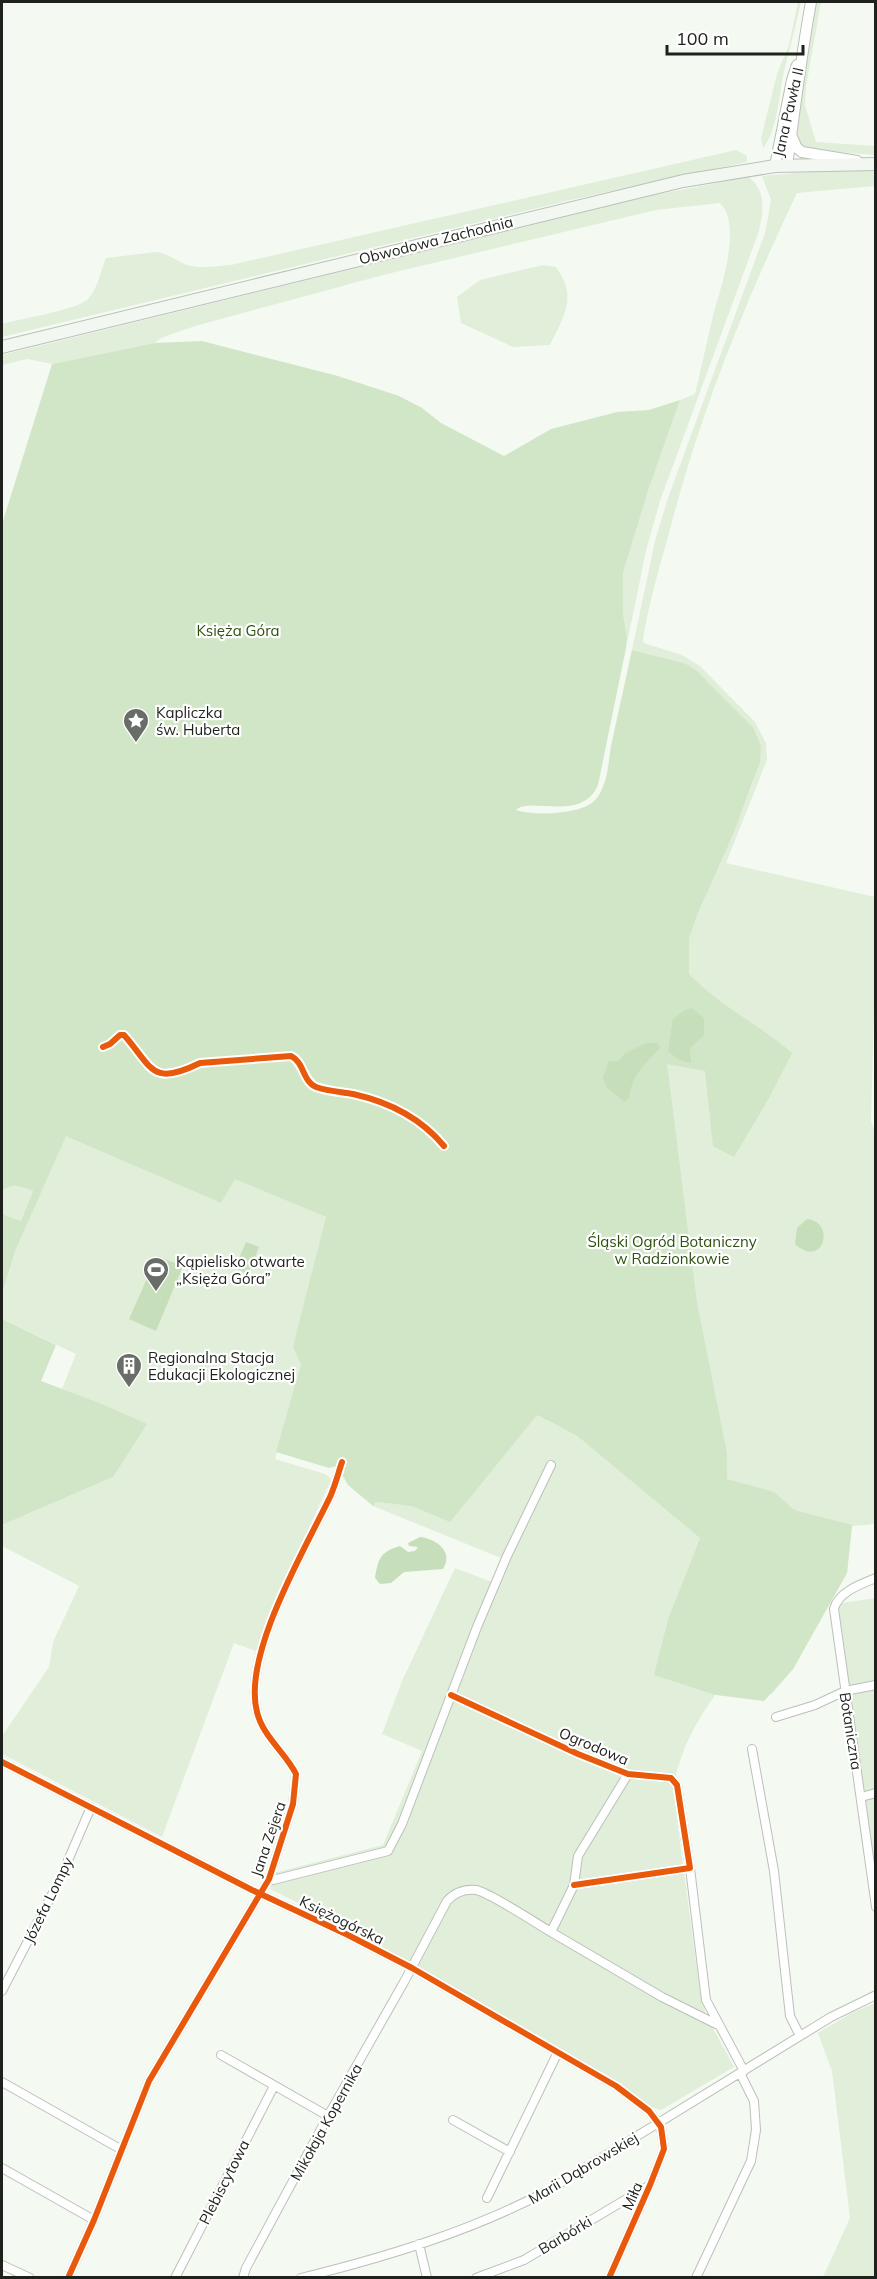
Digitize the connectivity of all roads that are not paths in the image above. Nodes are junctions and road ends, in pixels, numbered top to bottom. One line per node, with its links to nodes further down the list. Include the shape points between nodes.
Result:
1 (811, 2): 2 (street, Jana Pawła II)
2 (801, 57): 3 (street, Jana Pawła II); 5 (street, Jana Pawła II, via 792,80)
3 (791, 136): 4 (street, via 797,148 807,154); 5 (street, Jana Pawła II)
4 (876, 163): 5 (main road, Obwodowa Zachodnia)
5 (781, 166): 6 (main road, Obwodowa Zachodnia, via 652,188)
6 (2, 347)
7 (342, 1462): 21 (street, Jana Zejera, via 332,1493 279,1601 255,1673 255,1704 261,1723 296,1774 293,1804)
8 (551, 1465): 12 (street, via 507,1556)
9 (876, 1578): 11 (street, Botaniczna, via 858,1585 835,1604)
10 (876, 1685): 11 (street)
11 (845, 1691): 13 (street); 18 (street, Botaniczna)
12 (451, 1695): 16 (street, Ogrodowa); 21 (street, via 388,1851)
13 (776, 1717)
14 (752, 1749): 30 (street, via 774,1871 790,2016)
15 (2, 1762): 19 (street, Księżogórska)
16 (628, 1774): 20 (street, Ogrodowa, via 671,1778 677,1785); 22 (street, Ogrodowa, via 578,1856)
17 (876, 1793): 18 (street)
18 (861, 1797): 24 (street, Botaniczna)
19 (91, 1807): 23 (street, Księżogórska); 27 (street, Józefa Lompy, via 60,1879)
20 (690, 1868): 22 (street); 29 (street, Ogrodowa, via 706,2000)
21 (269, 1879): 23 (street, Jana Zejera)
22 (574, 1885): 25 (street, Ogrodowa)
23 (260, 1894): 26 (street, Księżogórska); 39 (street, Jana Zejera, via 149,2081)
24 (876, 1907)
25 (551, 1932): 26 (street, via 479,1890 464,1890 447,1901); 29 (street, via 662,1997)
26 (412, 1968): 31 (street, Księżogórska); 36 (street, Mikołaja Kopernika)
27 (2, 1991)
28 (876, 1995): 30 (street, Marii Dąbrowskiej)
29 (717, 2024): 33 (street, Ogrodowa)
30 (800, 2036): 33 (street, Marii Dąbrowskiej)
31 (558, 2052): 38 (street, Księżogórska, via 616,2086); 40 (street)
32 (221, 2055): 35 (street)
33 (742, 2072): 38 (street, Marii Dąbrowskiej); 57 (street, Ogrodowa, via 754,2101 756,2130 751,2161)
34 (2, 2082): 39 (street)
35 (274, 2086): 36 (street); 50 (street, Plebiscytowa)
36 (327, 2116): 51 (street, Mikołaja Kopernika)
37 (453, 2120): 40 (street)
38 (658, 2122): 42 (street, Miła, via 664,2149); 45 (street, Marii Dąbrowskiej, via 524,2204)
39 (122, 2150): 44 (street, Jana Zejera)
40 (510, 2152): 43 (street)
41 (2, 2168): 44 (street)
42 (650, 2185): 55 (street, Barbórki, via 524,2260); 56 (street, Miła)
43 (487, 2198)
44 (94, 2220): 49 (street, Jana Zejera)
45 (419, 2244): 47 (street, Marii Dąbrowskiej); 54 (street)
46 (2, 2265): 48 (street)
47 (346, 2267): 52 (street, Marii Dąbrowskiej); 53 (street)
48 (30, 2277)
49 (68, 2277)
50 (175, 2277)
51 (243, 2277)
52 (301, 2277)
53 (344, 2277)
54 (427, 2277)
55 (476, 2277)
56 (609, 2277)
57 (696, 2277)

